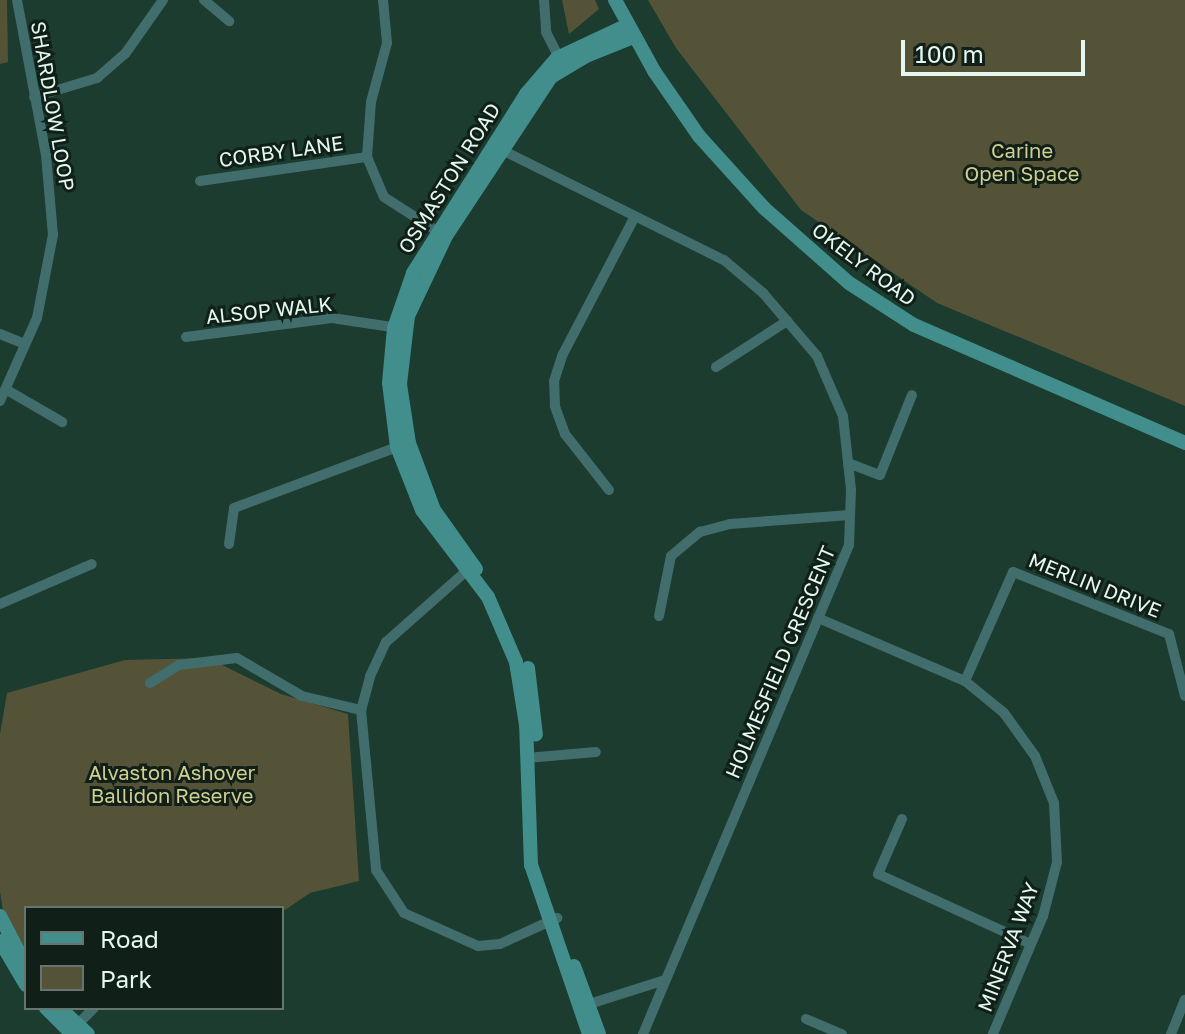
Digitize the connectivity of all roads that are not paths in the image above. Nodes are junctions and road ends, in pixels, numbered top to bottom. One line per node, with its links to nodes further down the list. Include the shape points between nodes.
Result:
1 (17, 0): 10 (street, SHARDLOW LOOP)
2 (163, 0): 10 (street, via 125,54 97,78)
3 (204, 0): 7 (street)
4 (383, 0): 12 (street, via 387,43 371,102)
5 (544, 0): 9 (street, via 546,32)
6 (615, 0): 8 (street, OKELY ROAD)
7 (229, 21)
8 (630, 31): 9 (street, OSMASTON ROAD); 26 (street, OKELY ROAD, via 699,136 737,181 849,283 914,325)
9 (561, 62): 11 (street, OSMASTON ROAD)
10 (34, 97): 20 (street, SHARDLOW LOOP, via 53,235 37,318)
11 (498, 148): 14 (street, HOLMESFIELD CRESCENT); 15 (street, OSMASTON ROAD)
12 (367, 157): 13 (street, CORBY LANE); 15 (street, via 384,197)
13 (200, 181)
14 (634, 218): 16 (street, HOLMESFIELD CRESCENT, via 724,260); 29 (street, via 554,381 555,406 565,434)
15 (441, 233): 17 (street, OSMASTON ROAD)
16 (787, 321): 21 (street); 28 (street, HOLMESFIELD CRESCENT, via 817,356 843,416)
17 (399, 328): 19 (street, ALSOP WALK, via 332,318); 27 (street, OSMASTON ROAD)
18 (0, 334): 20 (street)
19 (186, 337)
20 (25, 344): 22 (street, SHARDLOW LOOP)
21 (716, 367)
22 (7, 390): 24 (street, SHARDLOW LOOP); 25 (street)
23 (912, 395): 28 (street, via 880,475)
24 (0, 401)
25 (62, 422)
26 (1185, 443)
27 (403, 445): 31 (street, via 234,508); 33 (street, OSMASTON ROAD)
28 (848, 463): 30 (street, HOLMESFIELD CRESCENT)
29 (609, 490)
30 (850, 515): 35 (street, via 730,524 700,532 671,556); 36 (street, HOLMESFIELD CRESCENT, via 849,545)
31 (229, 544)
32 (92, 564): 34 (street)
33 (470, 568): 40 (street, via 386,642); 42 (street, OSMASTON ROAD, via 507,616 522,651 535,707)
34 (0, 604)
35 (659, 616)
36 (818, 618): 37 (street, MINERVA WAY); 49 (street, HOLMESFIELD CRESCENT)
37 (965, 681): 39 (street, MERLIN DRIVE, via 1013,572 1169,634); 47 (street, MINERVA WAY, via 1012,724 1035,756 1054,803 1057,862)
38 (150, 683): 40 (street, via 179,665 219,656 237,658 302,696)
39 (1185, 696)
40 (361, 710): 45 (street, via 376,870 404,913 478,946 500,944)
41 (596, 752): 42 (street)
42 (532, 758): 45 (street, OSMASTON ROAD, via 538,845)
43 (902, 819): 47 (street, via 878,874)
44 (0, 916): 48 (street)
45 (552, 920): 52 (street, OSMASTON ROAD)
46 (0, 941): 50 (street)
47 (1031, 944): 62 (street, MINERVA WAY)
48 (24, 962)
49 (665, 980): 52 (street); 60 (street, HOLMESFIELD CRESCENT)
50 (24, 982)
51 (1185, 1000): 63 (street)
52 (584, 1005): 58 (street, OSMASTON ROAD); 59 (street, OSMASTON ROAD)
53 (49, 1010): 57 (street)
54 (61, 1010): 57 (street)
55 (93, 1010): 57 (street)
56 (806, 1019): 61 (street)
57 (77, 1031)
58 (589, 1034)
59 (599, 1034)
60 (643, 1034)
61 (842, 1034)
62 (993, 1034)
63 (1171, 1034)

